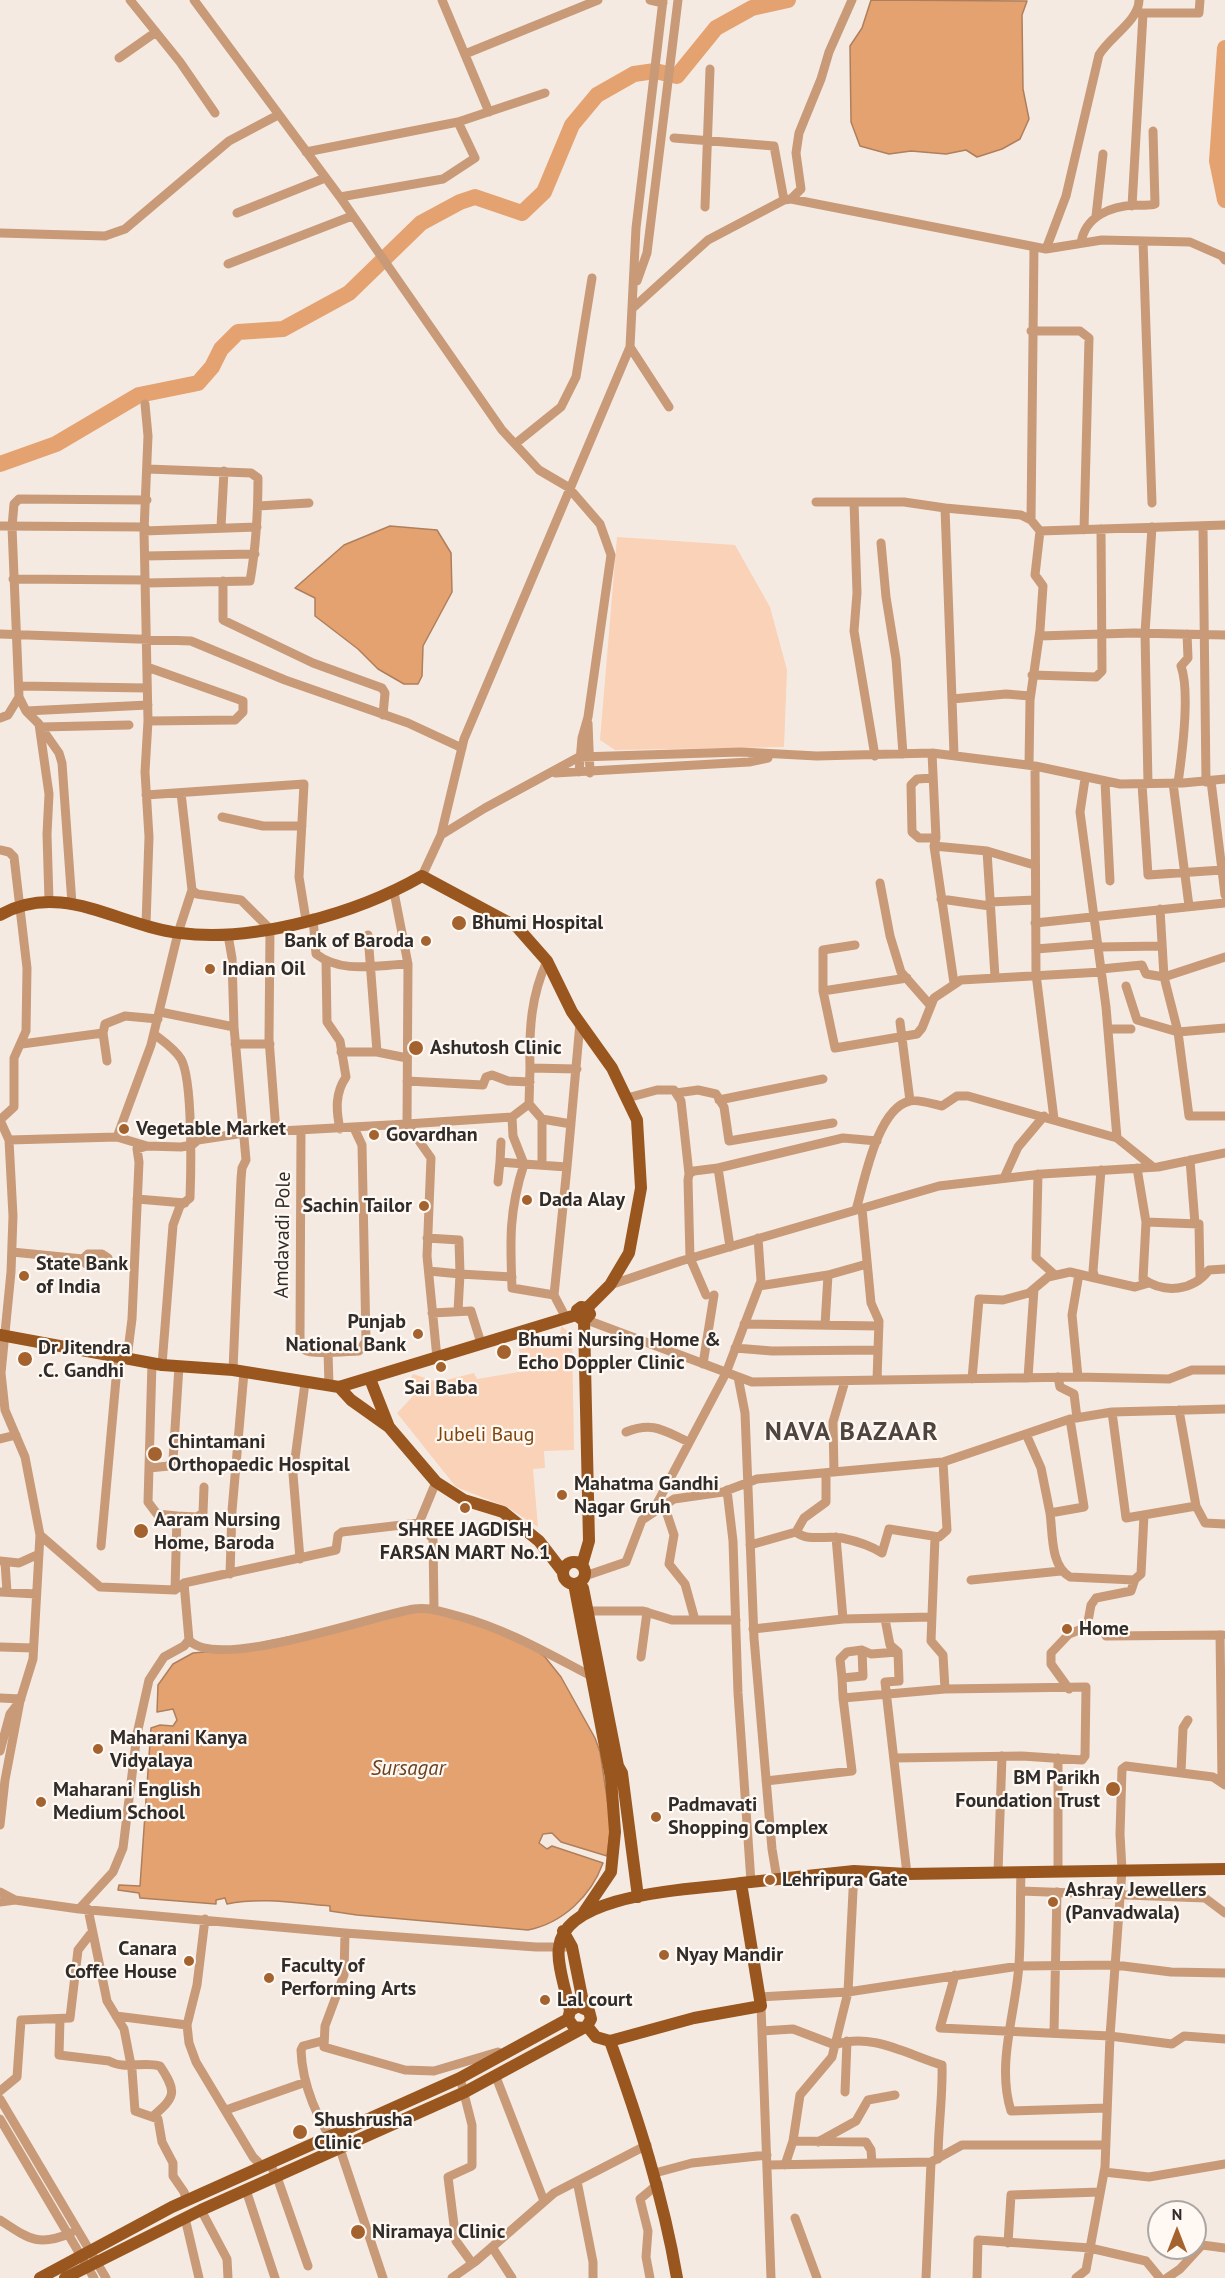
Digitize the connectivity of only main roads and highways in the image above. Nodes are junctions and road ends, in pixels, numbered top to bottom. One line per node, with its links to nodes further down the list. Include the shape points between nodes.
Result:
1 (0, 915): 2 (main road, via 20,905 49,901 178,933 228,935 270,929 348,909 394,892 422,876 517,927 548,961 580,1023 612,1068 637,1120 641,1188 629,1253 610,1285)
2 (580, 1316): 4 (main road); 8 (main road, via 589,1541)
3 (2, 1335): 5 (main road, via 157,1364 238,1371)
4 (370, 1378): 5 (main road); 6 (main road)
5 (334, 1386): 6 (main road)
6 (389, 1427): 7 (main road, via 436,1482 464,1500 503,1512 539,1541)
7 (563, 1572): 8 (main road, via 565,1579); 8 (main road, via 568,1563 576,1562)
8 (581, 1576): 11 (main road, via 622,1773); 12 (main road, via 591,1676 611,1778 615,1855 605,1884)
9 (1225, 1869): 10 (main road, via 907,1874 854,1871)
10 (746, 1882): 11 (main road); 17 (main road, via 760,2002)
11 (638, 1897): 12 (main road)
12 (584, 1912): 13 (main road)
13 (563, 1931): 14 (main road, via 572,1947); 15 (main road, via 558,1948)
14 (584, 2007): 15 (main road, via 578,2006); 16 (main road, via 591,2015)
15 (569, 2015): 16 (main road, via 574,2027); 18 (main road, via 525,2045 460,2078)
16 (585, 2027): 17 (main road, via 596,2037); 20 (main road, via 465,2092)
17 (610, 2041): 25 (main road, via 647,2145)
18 (203, 2193): 19 (main road); 20 (main road)
19 (182, 2203): 21 (main road); 23 (main road)
20 (205, 2208): 21 (main road)
21 (185, 2218): 22 (main road)
22 (93, 2269): 24 (main road)
23 (40, 2278)
24 (65, 2278)
25 (677, 2278)

